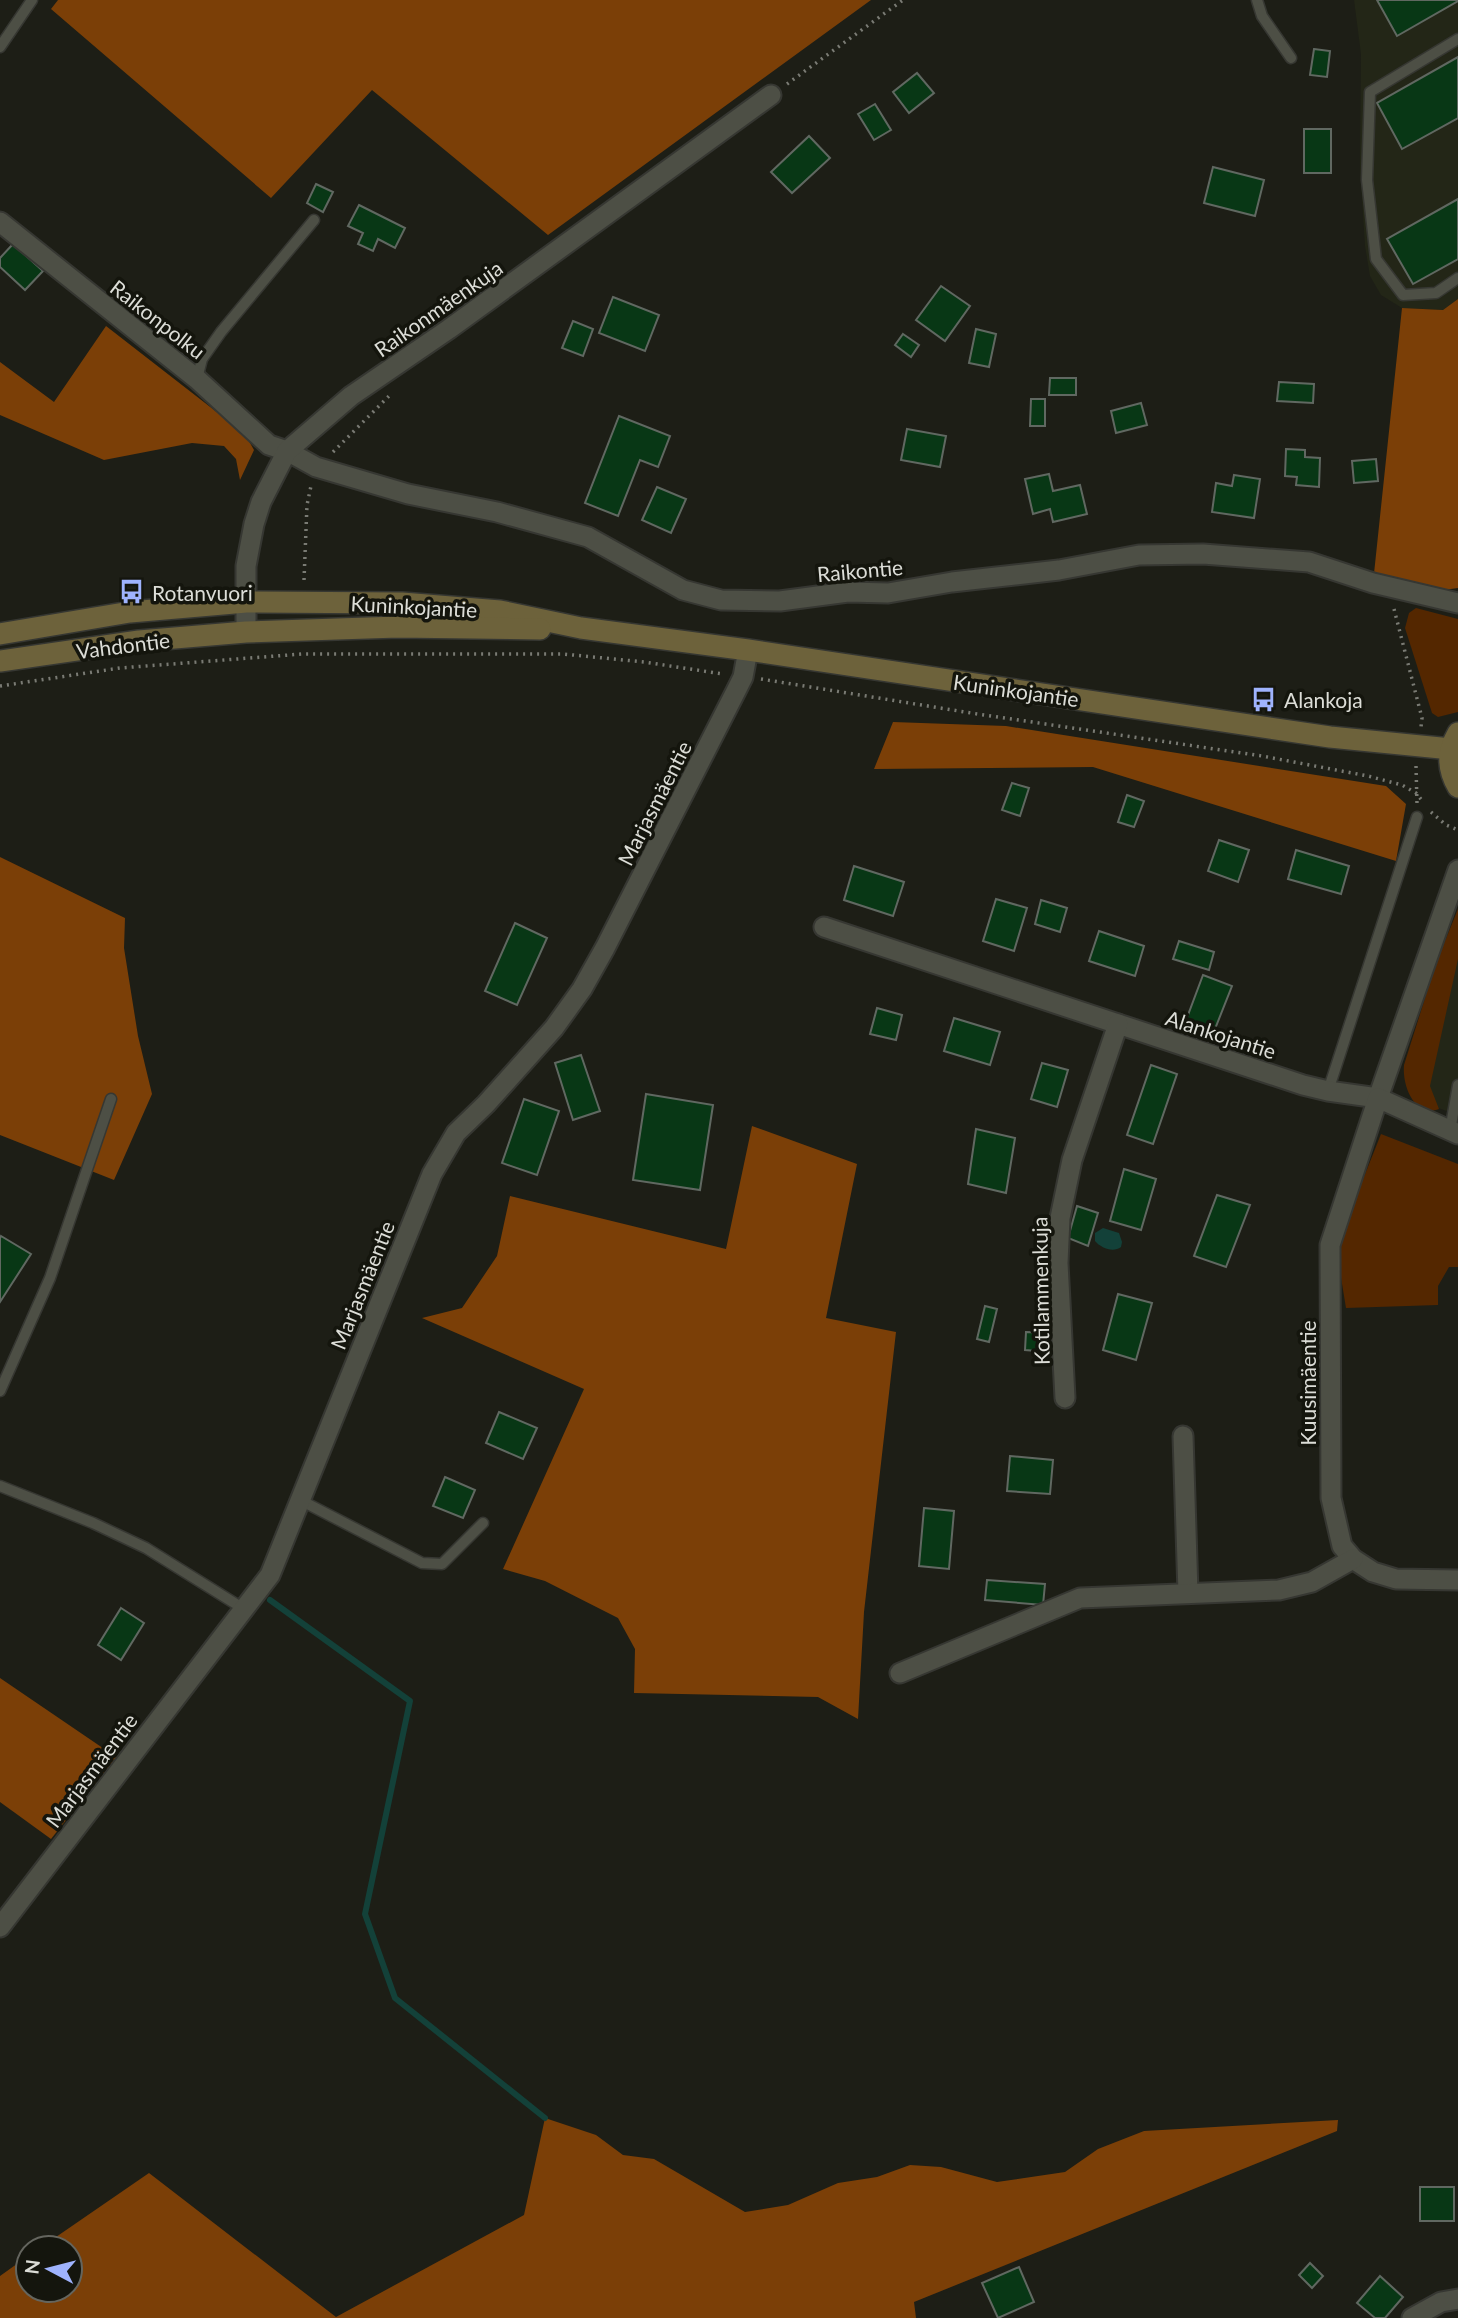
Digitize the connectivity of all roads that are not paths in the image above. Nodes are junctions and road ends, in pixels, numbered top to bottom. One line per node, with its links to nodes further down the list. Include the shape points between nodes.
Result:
1 (32, 0): 4 (lane)
2 (1257, 0): 5 (lane, via 1262,16)
3 (1458, 39): 9 (lane, via 1370,92 1367,180 1376,259 1403,295 1436,293)
4 (0, 47)
5 (1291, 58)
6 (771, 95): 11 (street, Raikonmäenkuja, via 351,396)
7 (314, 219): 10 (lane, via 221,332 202,359)
8 (0, 222): 10 (street, Raikonpolku)
9 (1458, 278)
10 (197, 379): 11 (street, Raikonpolku, via 269,445)
11 (287, 451): 12 (street, Raikonmäenkuja, via 254,524 246,566); 13 (street, Raikontie, via 316,467 408,494 588,537 683,590 721,600 888,593 1139,555 1203,554 1309,562)
12 (246, 602): 14 (main road, Kuninkojantie, via 402,603 500,611); 15 (street, Raikonmäenkuja); 16 (main road, Vahdontie, via 130,612)
13 (1458, 603)
14 (581, 628): 15 (main road, Kuninkojantie); 17 (main road, Kuninkojantie)
15 (246, 632): 18 (main road, Vahdontie)
16 (0, 634)
17 (748, 650): 19 (main road, Kuninkojantie, via 1331,737); 34 (street, Marjasmäentie, via 743,677 582,989 554,1028 456,1133 432,1174)
18 (0, 661)
19 (1454, 741): 20 (main road, via 1449,763)
20 (1458, 787)
21 (1417, 817): 26 (lane)
22 (1458, 870): 27 (street)
23 (824, 926): 24 (street, Alankojantie)
24 (1118, 1024): 26 (street, Alankojantie); 31 (street, Kotilammenkuja, via 1072,1160 1060,1218)
25 (1458, 1085): 29 (lane)
26 (1328, 1091): 27 (street, Alankojantie)
27 (1378, 1098): 29 (street, Alankojantie); 36 (street, Kuusimäentie, via 1330,1245 1331,1498 1342,1546)
28 (111, 1099): 30 (lane, via 50,1278)
29 (1454, 1132)
30 (0, 1391)
31 (1065, 1398)
32 (1183, 1436): 38 (street)
33 (0, 1486): 39 (lane, via 146,1548)
34 (300, 1500): 35 (lane, via 422,1563 442,1564); 39 (street, Marjasmäentie, via 270,1575)
35 (483, 1523)
36 (1353, 1559): 37 (street, via 1396,1579); 38 (street, via 1312,1582 1279,1590)
37 (1458, 1580)
38 (1188, 1593): 40 (street, via 1080,1598)
39 (244, 1609): 41 (street, Marjasmäentie)
40 (900, 1673)
41 (0, 1927)
42 (1447, 2306): 43 (street)
43 (1412, 2318)

